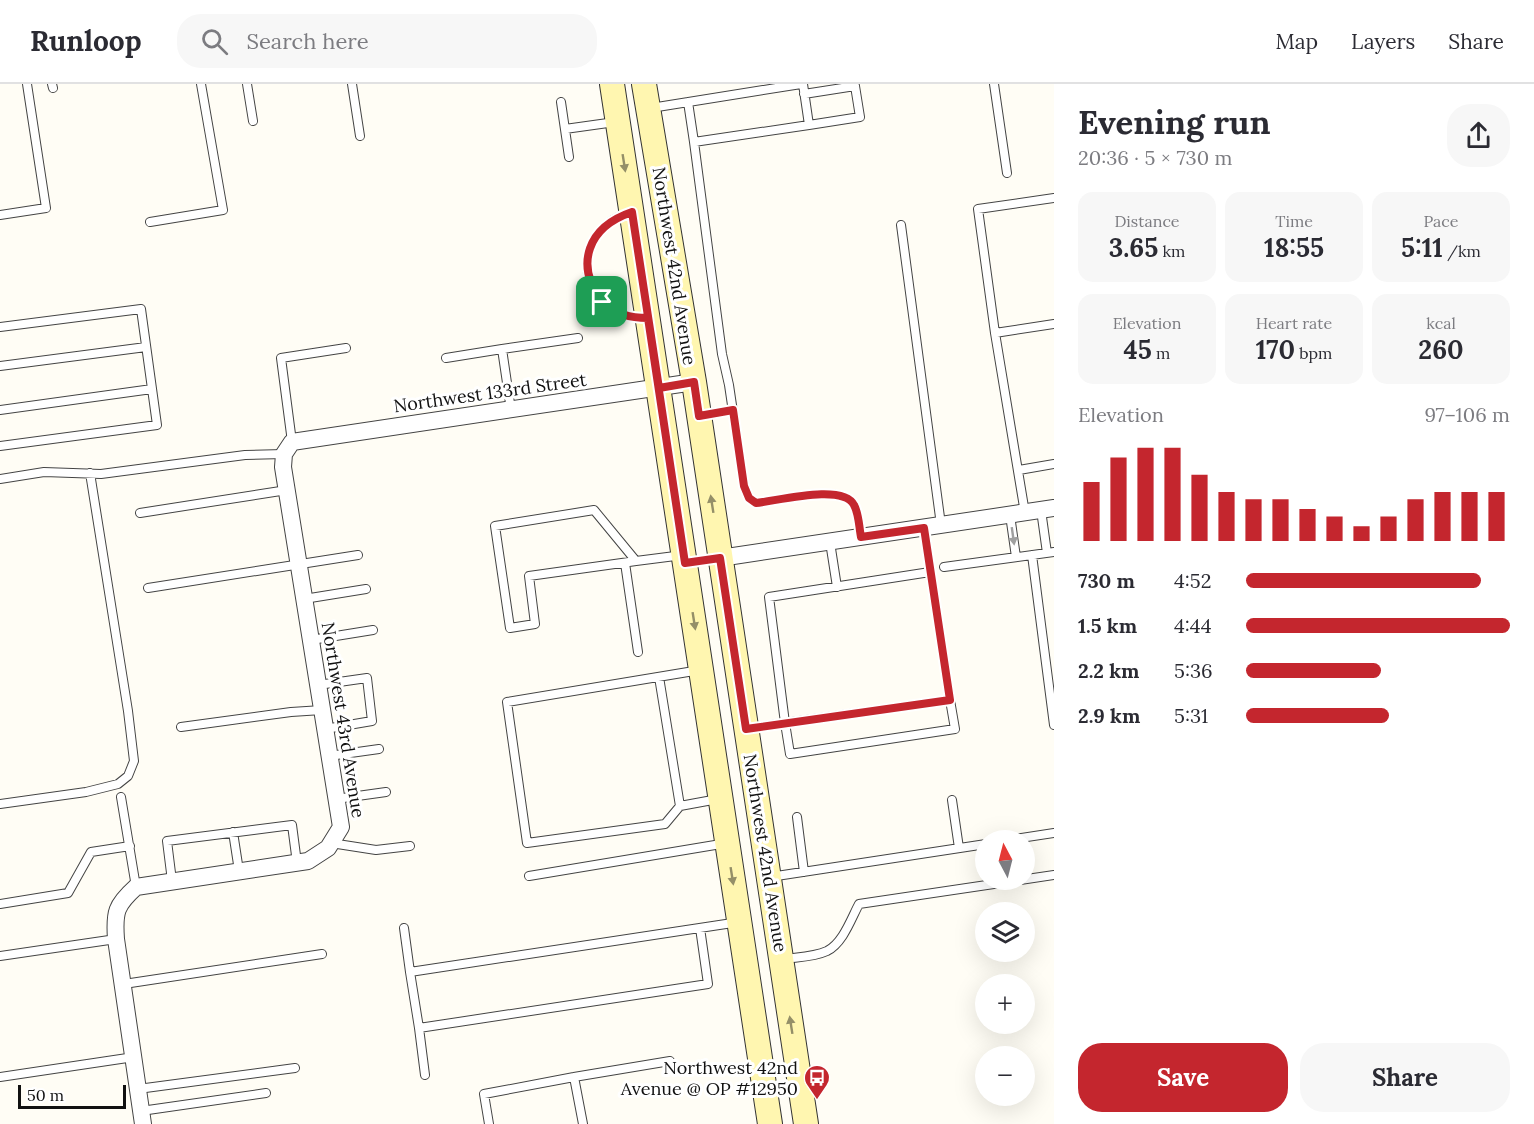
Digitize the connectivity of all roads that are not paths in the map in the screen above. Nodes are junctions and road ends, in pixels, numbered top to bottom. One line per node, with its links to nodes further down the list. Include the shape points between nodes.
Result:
1 (27, 84): 23 (lane, via 46,208)
2 (201, 84): 24 (lane, via 222,210)
3 (247, 84): 13 (lane)
4 (352, 84): 17 (lane)
5 (612, 84): 14 (main road, Northwest 42nd Avenue)
6 (644, 84): 12 (main road, Northwest 42nd Avenue)
7 (802, 84): 9 (lane); 11 (lane)
8 (994, 84): 20 (lane)
9 (804, 94): 15 (lane); 15 (lane, via 855,86 857,97 860,117)
10 (561, 102): 16 (lane)
11 (688, 102): 12 (lane); 18 (lane)
12 (648, 108): 36 (main road, Northwest 42nd Avenue)
13 (253, 121)
14 (618, 122): 16 (lane); 22 (main road, Northwest 42nd Avenue, one-way to 22)
15 (809, 125): 18 (lane)
16 (565, 129): 19 (lane)
17 (360, 136)
18 (694, 142): 41 (lane, via 710,280)
19 (569, 157)
20 (1007, 173)
21 (1054, 198): 29 (lane, via 978,209)
22 (632, 212): 26 (main road, Northwest 42nd Avenue); 26 (lane, via 603,227 588,256 588,273 592,289 602,302 631,318)
23 (0, 215)
24 (150, 222)
25 (902, 225): 52 (lane)
26 (648, 318): 37 (main road, Northwest 42nd Avenue)
27 (1054, 324): 29 (lane)
28 (0, 327): 31 (lane, via 141,309)
29 (995, 333): 46 (lane)
30 (578, 338): 33 (lane)
31 (147, 347): 35 (lane); 38 (lane)
32 (346, 348): 44 (lane, via 281,358)
33 (502, 349): 34 (lane); 40 (lane)
34 (446, 358)
35 (0, 366)
36 (694, 382): 37 (street, Northwest 133rd Street); 42 (main road, Northwest 42nd Avenue)
37 (659, 388): 40 (street, Northwest 133rd Street); 60 (main road, Northwest 42nd Avenue)
38 (152, 389): 39 (lane); 43 (lane, via 157,425)
39 (0, 410)
40 (511, 410): 44 (street, Northwest 133rd Street)
41 (733, 410): 42 (lane); 53 (lane, via 749,498 756,503 829,494 845,496 854,504)
42 (699, 416): 59 (main road, Northwest 42nd Avenue, one-way to 42)
43 (0, 446)
44 (288, 448): 47 (lane); 49 (street, Northwest 43rd Avenue, via 283,467)
45 (1054, 464): 46 (lane)
46 (1019, 470): 50 (lane)
47 (90, 473): 48 (lane, via 44,472); 90 (lane, via 134,760 128,776 118,784)
48 (0, 479)
49 (287, 490): 51 (lane); 63 (street, Northwest 43rd Avenue)
50 (1032, 512): 52 (street); 55 (lane); 58 (lane, one-way to 58)
51 (140, 513)
52 (932, 527): 53 (street); 65 (lane)
53 (861, 537): 54 (street)
54 (830, 542): 59 (street); 66 (lane)
55 (1050, 552): 57 (lane)
56 (358, 555): 63 (lane)
57 (1032, 555): 58 (lane); 79 (lane)
58 (1016, 557): 64 (lane)
59 (720, 558): 60 (main road); 82 (main road, Northwest 42nd Avenue)
60 (684, 559): 61 (lane); 73 (main road, Northwest 42nd Avenue, one-way to 73)
61 (636, 561): 62 (lane); 62 (lane, via 594,510 495,526 510,628 535,624 529,576)
62 (625, 563): 72 (lane)
63 (299, 565): 67 (lane); 69 (street, Northwest 43rd Avenue)
64 (944, 567)
65 (930, 572): 66 (lane); 76 (lane)
66 (837, 587): 78 (lane, via 769,597)
67 (148, 588)
68 (366, 589): 69 (lane)
69 (304, 599): 71 (street, Northwest 43rd Avenue)
70 (373, 630): 71 (lane)
71 (311, 640): 75 (street, Northwest 43rd Avenue)
72 (638, 652)
73 (701, 670): 74 (lane); 88 (main road, Northwest 42nd Avenue)
74 (659, 677): 91 (lane); 91 (lane, via 507,702 527,843 665,824)
75 (318, 685): 77 (street, Northwest 43rd Avenue); 81 (lane, via 367,678 372,721)
76 (950, 700): 78 (lane); 78 (lane, via 955,729 790,754)
77 (322, 710): 80 (lane); 81 (street, Northwest 43rd Avenue)
78 (785, 723): 82 (lane)
79 (1054, 724)
80 (181, 727)
81 (325, 729): 84 (street, Northwest 43rd Avenue)
82 (746, 729): 107 (main road, Northwest 42nd Avenue)
83 (379, 749): 84 (lane)
84 (329, 756): 87 (street, Northwest 43rd Avenue)
85 (386, 792): 87 (lane)
86 (121, 797): 98 (lane)
87 (336, 799): 96 (street, Northwest 43rd Avenue, via 341,827)
88 (720, 799): 91 (lane); 97 (main road, Northwest 42nd Avenue)
89 (952, 800): 101 (lane)
90 (0, 804)
91 (680, 806)
92 (797, 817): 104 (lane)
93 (233, 832): 102 (lane, via 292,825); 103 (lane); 108 (lane, via 167,841)
94 (1054, 833): 95 (lane)
95 (1035, 836)
96 (331, 843): 99 (lane, via 376,850); 102 (street, via 308,861)
97 (727, 843): 106 (lane); 111 (main road, Northwest 42nd Avenue, one-way to 111)
98 (130, 846): 109 (lane); 110 (lane, via 91,852 68,893)
99 (410, 846)
100 (975, 846): 101 (lane)
101 (959, 848): 104 (lane)
102 (297, 862): 103 (street)
103 (239, 871): 108 (street)
104 (804, 872): 107 (lane)
105 (1054, 875): 117 (lane, via 859,904 828,951)
106 (529, 876)
107 (768, 877): 117 (main road, Northwest 42nd Avenue)
108 (172, 881): 109 (street)
109 (136, 887): 114 (street, via 122,900 115,916)
110 (0, 904)
111 (739, 922): 113 (lane); 132 (main road, Northwest 42nd Avenue)
112 (404, 928): 118 (lane)
113 (700, 928): 118 (lane); 120 (lane, via 708,984)
114 (116, 939): 116 (lane); 119 (street)
115 (322, 954): 119 (lane)
116 (0, 956)
117 (781, 960): 133 (main road, Northwest 42nd Avenue, one-way to 117)
118 (410, 972): 120 (lane)
119 (124, 984): 121 (street)
120 (418, 1028): 124 (lane)
121 (134, 1057): 125 (lane); 127 (street)
122 (670, 1061): 126 (lane)
123 (295, 1068): 127 (lane)
124 (425, 1076)
125 (0, 1077)
126 (574, 1077): 130 (lane, via 484,1094); 131 (lane)
127 (138, 1089): 129 (street)
128 (266, 1092): 129 (lane)
129 (142, 1117)
130 (489, 1124)
131 (583, 1124)
132 (770, 1124)
133 (806, 1124)

